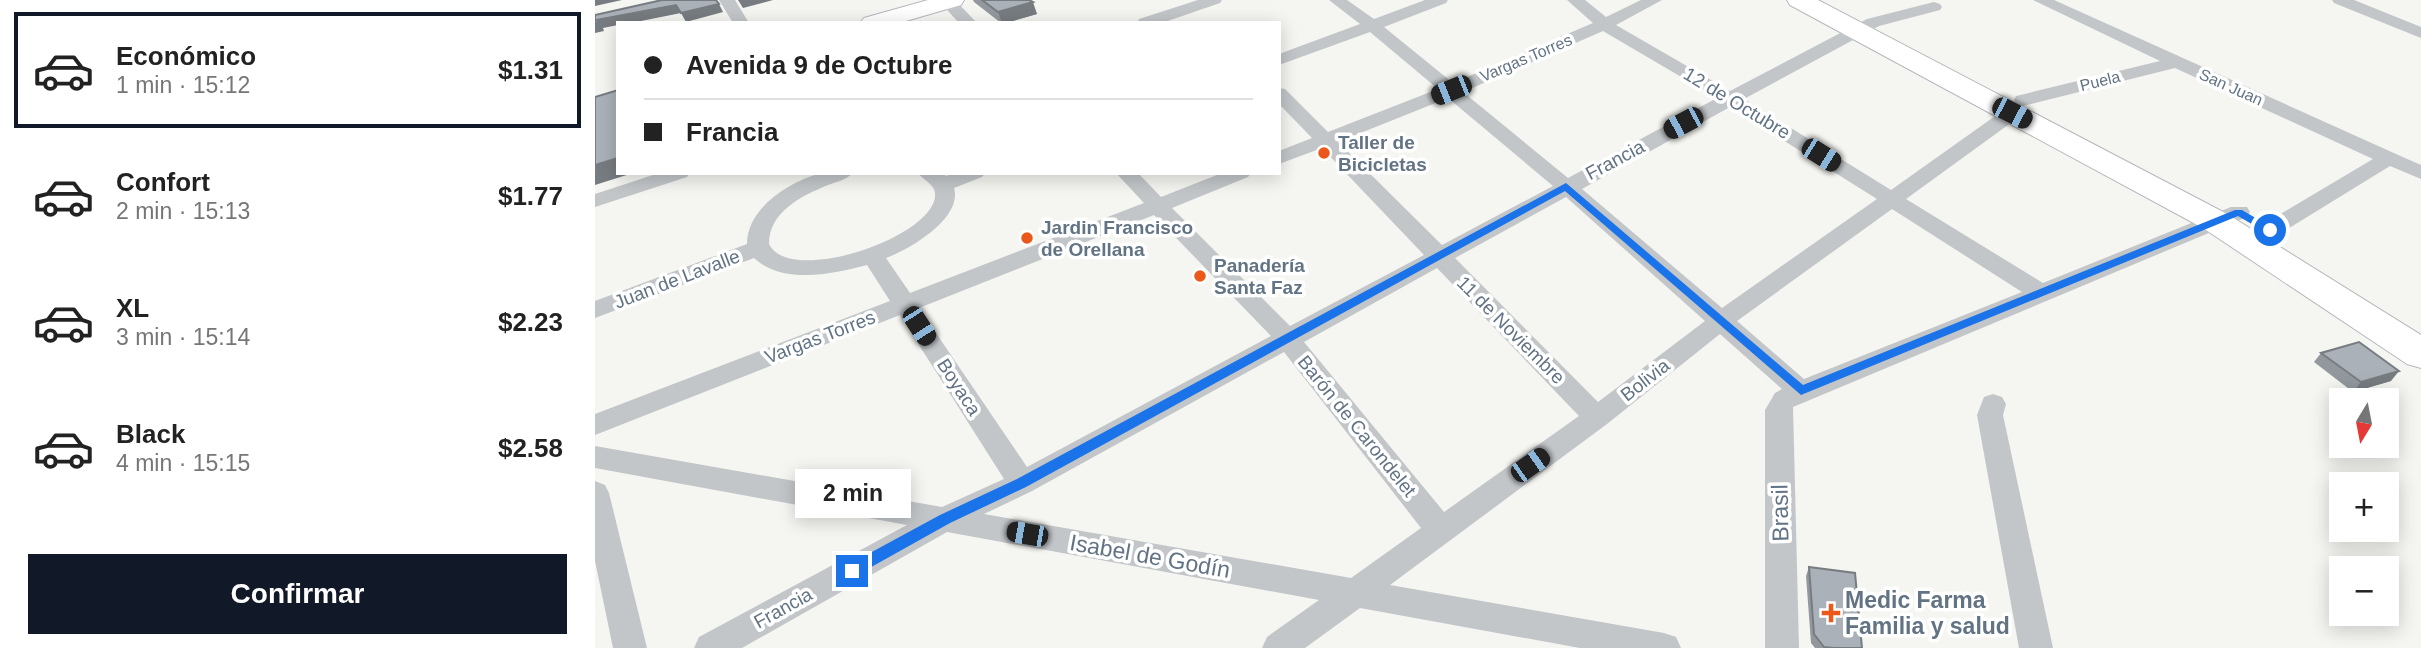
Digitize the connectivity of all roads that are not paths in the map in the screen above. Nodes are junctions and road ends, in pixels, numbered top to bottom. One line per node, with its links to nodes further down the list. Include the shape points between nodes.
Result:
1 (727, 0): 14 (street)
2 (1214, 0): 11 (street)
3 (1337, 0): 18 (street)
4 (1440, 0): 18 (street)
5 (1575, 0): 19 (street, 12 de Octubre)
6 (1654, 0): 19 (street, Vargas Torres)
7 (1798, 0): 20 (main road)
8 (1829, 0): 20 (main road)
9 (2041, 0): 23 (street, San Juan)
10 (2340, 0): 21 (street)
11 (1181, 4): 16 (street); 17 (street)
12 (1934, 7): 20 (street, Francia)
13 (956, 8): 15 (main road)
14 (740, 21)
15 (882, 21)
16 (1149, 21)
17 (1201, 21)
18 (1372, 24): 22 (street); 24 (street)
19 (1605, 25): 24 (street, Vargas Torres); 26 (street, 12 de Octubre)
20 (1865, 26): 26 (street, Francia); 27 (main road)
21 (2421, 33)
22 (1281, 59)
23 (2176, 62): 27 (street, Puela); 30 (street, San Juan)
24 (1451, 90): 28 (street, Vargas Torres); 38 (street)
25 (1281, 95): 28 (street, 11 de Noviembre)
26 (1729, 98): 38 (street, Francia); 39 (street, 12 de Octubre)
27 (2018, 106): 39 (street, Bolivia); 42 (main road)
28 (1324, 140): 29 (street, Vargas Torres); 46 (street, 11 de Noviembre)
29 (1281, 157)
30 (2389, 158): 31 (street, San Juan); 43 (street)
31 (2421, 173)
32 (674, 175): 40 (street)
33 (835, 175): 44 (street, via 773,208 756,236)
34 (962, 175): 37 (street)
35 (1128, 175): 41 (street, Barón de Carondelet)
36 (1236, 175): 41 (street, Vargas Torres)
37 (935, 179): 45 (street, via 944,195 932,221 897,246)
38 (1566, 186): 46 (street, Francia); 50 (street)
39 (1890, 197): 47 (street, 12 de Octubre); 50 (street, Bolivia)
40 (595, 201)
41 (1158, 206): 48 (street, Vargas Torres); 52 (street, Barón de Carondelet)
42 (2227, 216): 43 (main road); 47 (street); 53 (main road)
43 (2270, 230): 51 (main road)
44 (758, 248): 45 (street, via 774,261 800,267 824,267); 49 (street, Juan de Lavalle)
45 (873, 256): 48 (street, Boyaca)
46 (1439, 256): 52 (street, Francia); 56 (street, 11 de Noviembre)
47 (2043, 293): 54 (street)
48 (905, 303): 57 (street, Vargas Torres); 59 (street, Boyaca)
49 (595, 310)
50 (1722, 320): 54 (street); 56 (street, Bolivia)
51 (2421, 326)
52 (1286, 337): 59 (street, Francia); 62 (street, Barón de Carondelet)
53 (2421, 354)
54 (1801, 391): 68 (street, Brasil, via 1784,400 1778,410)
55 (1993, 404): 69 (street, via 1990,415)
56 (1597, 417): 62 (street, Bolivia)
57 (595, 425)
58 (595, 457): 61 (street, Isabel de Godín)
59 (1022, 483): 61 (street, Francia)
60 (595, 493): 64 (street)
61 (945, 519): 63 (street, Isabel de Godín); 65 (street, Francia)
62 (1440, 529): 63 (street, Bolivia)
63 (1354, 592): 66 (street, Bolivia); 67 (street, Isabel de Godín)
64 (630, 648)
65 (711, 648)
66 (1279, 648)
67 (1664, 648)
68 (1782, 648)
69 (2036, 648)

